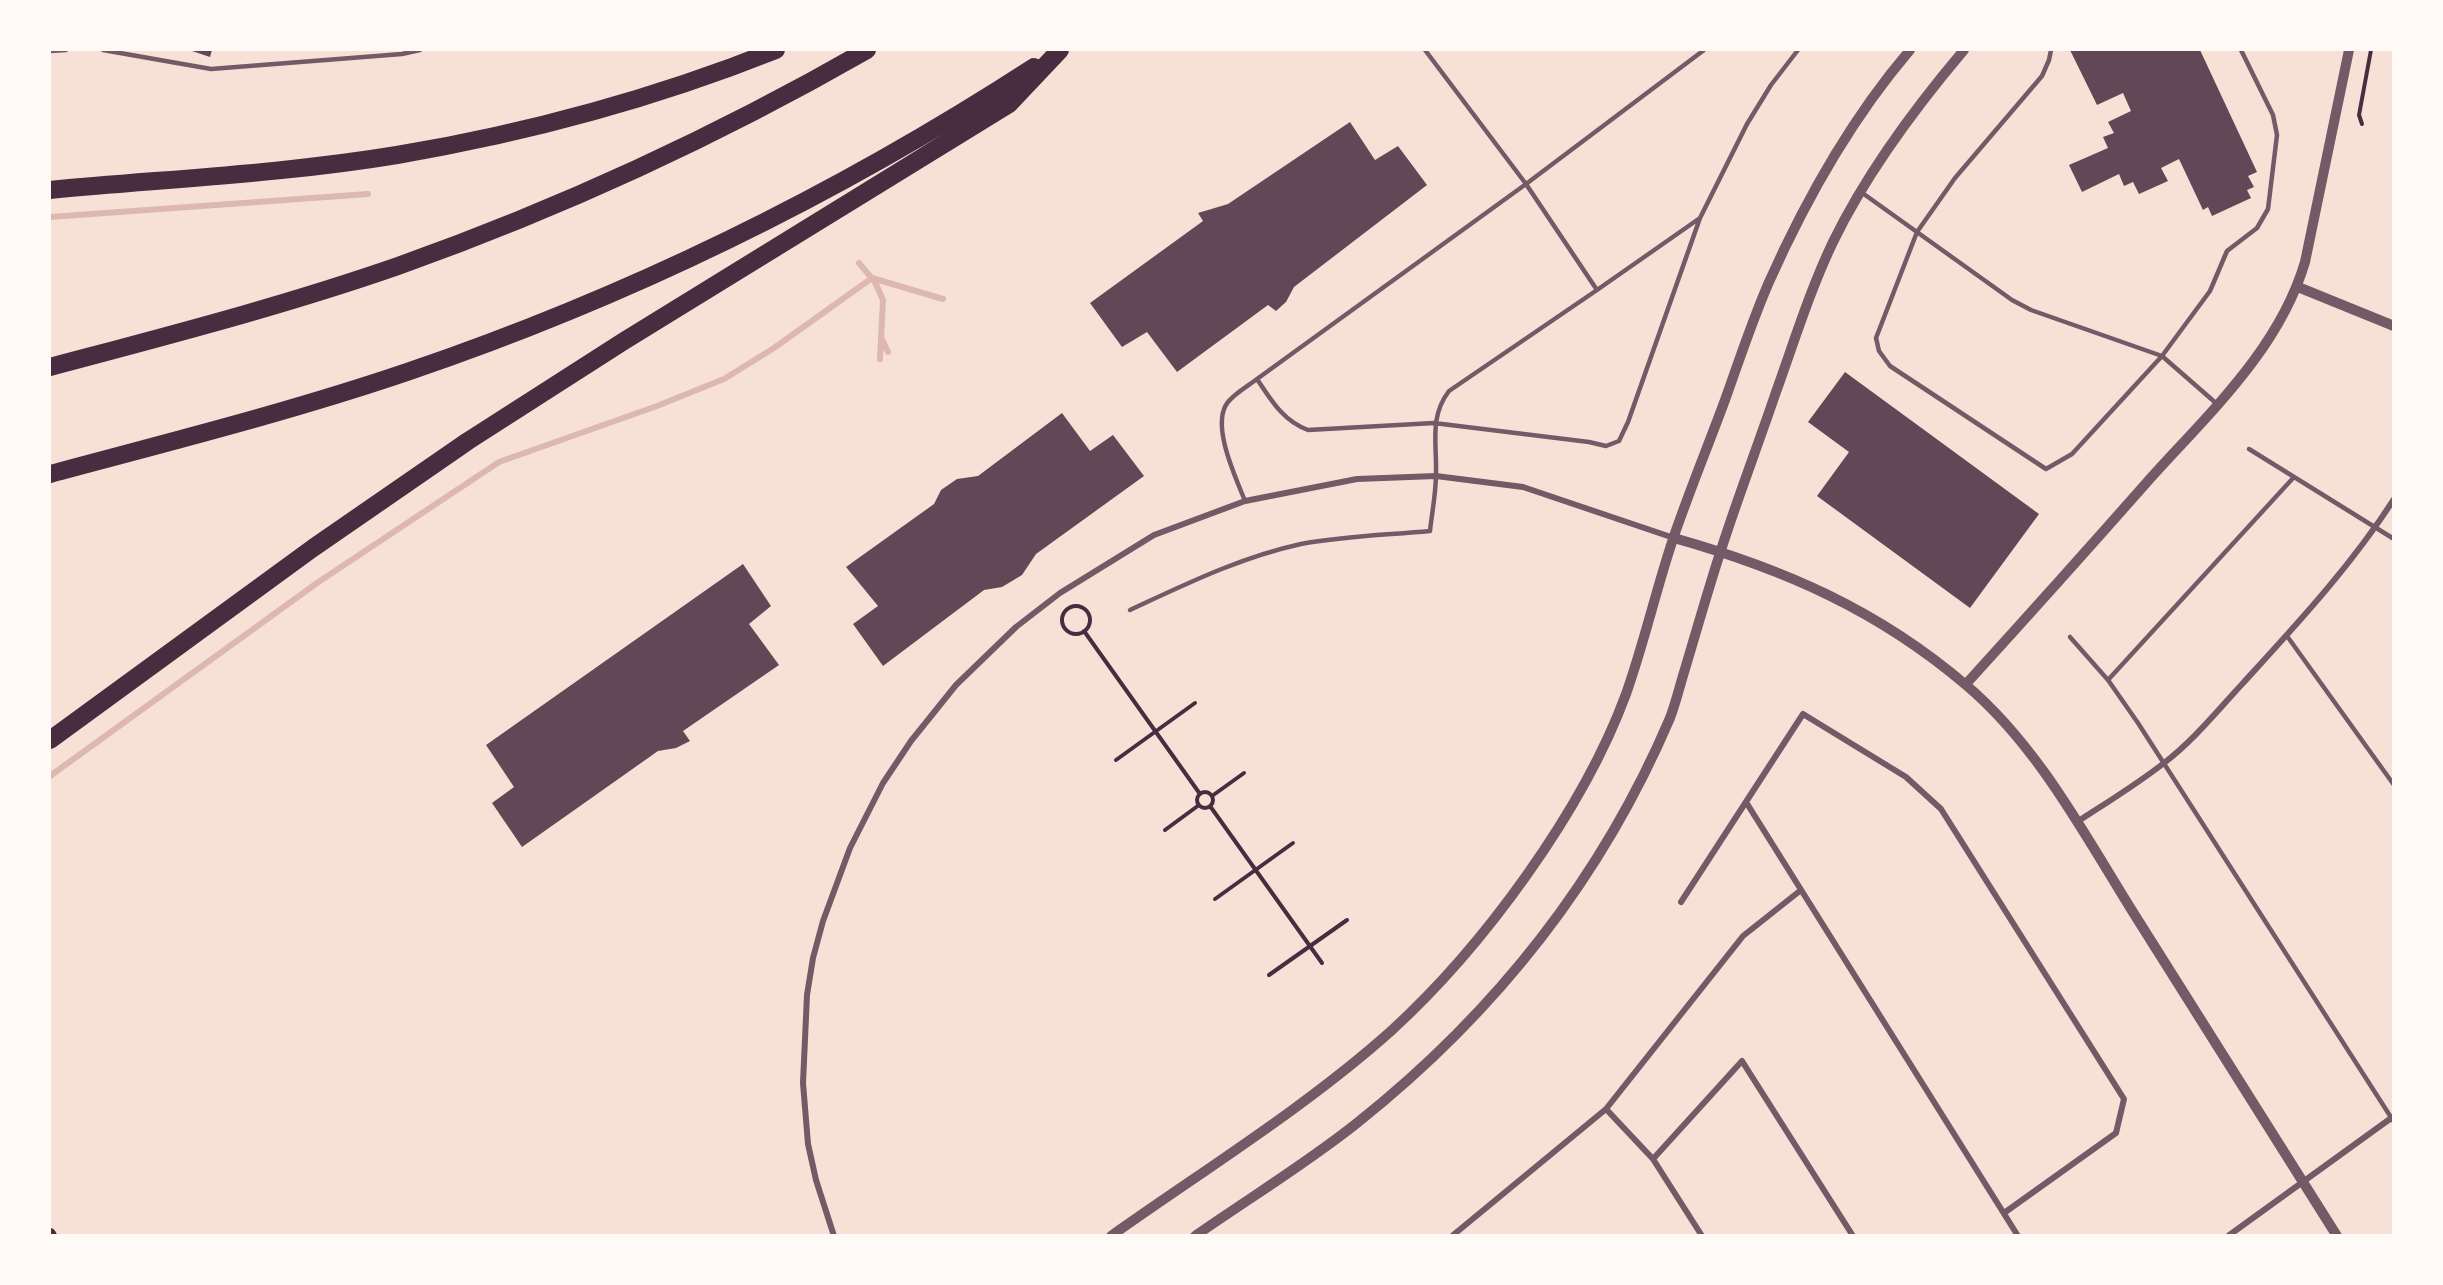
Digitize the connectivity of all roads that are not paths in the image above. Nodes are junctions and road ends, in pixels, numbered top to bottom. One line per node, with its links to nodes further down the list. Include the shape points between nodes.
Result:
1 (66, 50): 15 (lane)
2 (103, 50): 3 (lane, via 211,69)
3 (420, 50)
4 (776, 50): 17 (highway, via 614,107 514,133 307,166)
5 (867, 50): 25 (highway, via 681,148 472,238 265,308)
6 (1060, 50): 30 (highway, via 953,118 812,199 590,303 350,390); 44 (highway, via 1009,104 459,446)
7 (1425, 50): 16 (lane)
8 (1704, 50): 16 (lane)
9 (1798, 50): 19 (lane, via 1747,124)
10 (1910, 50): 36 (street, via 1852,127 1796,223 1767,286)
11 (1964, 50): 18 (street, via 1891,143)
12 (2051, 50): 20 (lane, via 2042,76 1954,178)
13 (2241, 50): 24 (lane, via 2273,115 2277,135 2268,209 2257,228 2227,251 2210,291)
14 (2349, 50): 21 (street)
15 (50, 51)
16 (1526, 184): 22 (lane); 26 (lane)
17 (50, 190)
18 (1861, 192): 20 (lane); 38 (street, via 1833,243 1807,304)
19 (1700, 218): 22 (lane); 28 (lane, via 1618,441 1606,446)
20 (1917, 232): 24 (lane, via 2031,310); 24 (lane, via 1876,338 1879,351 1890,366 2046,469 2072,454)
21 (2298, 287): 23 (street); 27 (street, via 2274,333)
22 (1597, 290): 28 (lane, via 1449,392)
23 (2394, 326)
24 (2162, 356): 27 (lane)
25 (50, 368)
26 (1257, 379): 28 (lane, via 1277,409 1295,425 1308,430); 34 (lane, via 1228,402 1221,422)
27 (2217, 404): 43 (street)
28 (1434, 423): 31 (lane)
29 (2249, 449): 32 (lane)
30 (50, 474)
31 (1436, 476): 34 (street, via 1357,479); 36 (street, via 1523,487); 39 (lane, via 1430,531 1335,538 1258,555)
32 (2294, 477): 35 (lane); 42 (lane)
33 (2394, 499): 35 (street)
34 (1245, 501): 56 (street, via 1154,536 1060,593 1016,627 956,685 883,783 835,886 813,958 807,995 802,1083 808,1144)
35 (2376, 527): 37 (lane); 40 (street)
36 (1674, 538): 38 (street); 57 (street, via 1625,695 1599,754 1533,864 1472,946 1421,1002 1324,1086)
37 (2394, 538)
38 (1720, 551): 43 (street, via 1784,573 1847,603 1900,634); 58 (street, via 1671,714 1643,776 1612,834 1574,892 1510,978 1423,1068 1354,1126)
39 (1130, 610)
40 (2287, 636): 45 (street); 46 (lane)
41 (2070, 637): 42 (lane)
42 (2108, 680): 45 (lane)
43 (1966, 684): 48 (street, via 2017,737)
44 (50, 740)
45 (2165, 763): 48 (street); 52 (lane)
46 (2394, 785)
47 (1746, 802): 49 (street); 50 (street); 55 (street, via 1803,714 1906,777 1941,808 2099,1059 2124,1099 2116,1133)
48 (2076, 822): 54 (street)
49 (1802, 890): 51 (street, via 1743,936); 55 (street)
50 (1681, 902)
51 (1606, 1109): 53 (street); 59 (street)
52 (2393, 1119): 54 (street)
53 (1653, 1159): 60 (street); 61 (street, via 1742,1061)
54 (2302, 1182): 63 (street); 64 (street)
55 (2004, 1213): 62 (street)
56 (834, 1236)
57 (1111, 1236)
58 (1195, 1236)
59 (1452, 1236)
60 (1702, 1236)
61 (1853, 1236)
62 (2018, 1236)
63 (2228, 1236)
64 (2337, 1236)

